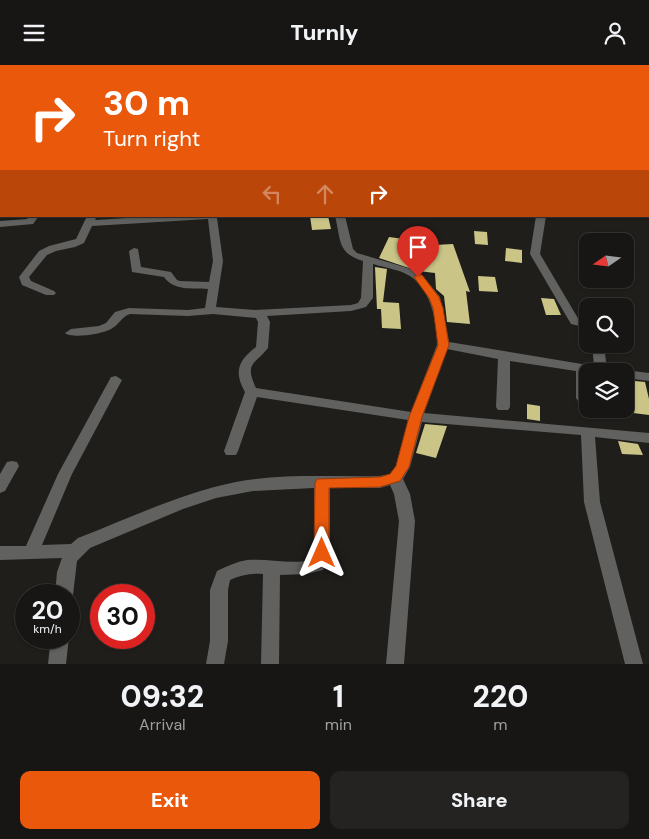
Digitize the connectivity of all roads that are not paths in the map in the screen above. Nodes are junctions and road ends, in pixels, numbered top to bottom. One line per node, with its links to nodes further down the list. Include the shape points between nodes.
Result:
1 (33, 217): 7 (street, via 30,222)
2 (173, 217): 6 (street)
3 (214, 217): 10 (street, via 218,261)
4 (340, 217): 9 (street, via 348,250 352,255)
5 (541, 217): 14 (street, via 535,254)
6 (90, 219): 11 (street, via 80,241 43,253 24,277 26,283)
7 (0, 224)
8 (134, 251): 10 (street, via 136,270 167,274 179,284)
9 (368, 260): 13 (street, via 367,298 362,305); 16 (street, via 407,271 428,287 438,308)
10 (215, 287): 12 (street, via 210,307)
11 (50, 293)
12 (213, 311): 13 (street); 15 (street, via 129,311 119,314 102,329)
13 (256, 313): 22 (street, via 264,321 263,342 262,348 248,360 246,369 246,385)
14 (579, 323)
15 (71, 333)
16 (443, 345): 17 (street); 24 (street)
17 (504, 356): 18 (street); 23 (street)
18 (579, 368)
19 (634, 375): 20 (street)
20 (649, 377)
21 (116, 379): 33 (street, via 65,474)
22 (252, 392): 24 (street); 27 (street)
23 (502, 407)
24 (416, 417): 25 (street); 29 (street, via 403,467)
25 (588, 431): 26 (street); 42 (street, via 592,502)
26 (649, 438)
27 (231, 451)
28 (12, 466): 31 (street)
29 (395, 478): 30 (street, via 380,482); 41 (street, via 407,521)
30 (322, 483): 32 (street, via 244,487 194,499 84,543); 35 (street, via 322,553 317,565 306,569)
31 (0, 487)
32 (72, 551): 33 (street); 36 (street)
33 (31, 552): 34 (street)
34 (0, 553)
35 (272, 567): 39 (street, via 238,569 224,576 219,590 219,641); 40 (street)
36 (65, 584)
37 (59, 649): 38 (street)
38 (57, 664)
39 (215, 664)
40 (270, 664)
41 (395, 664)
42 (634, 664)

